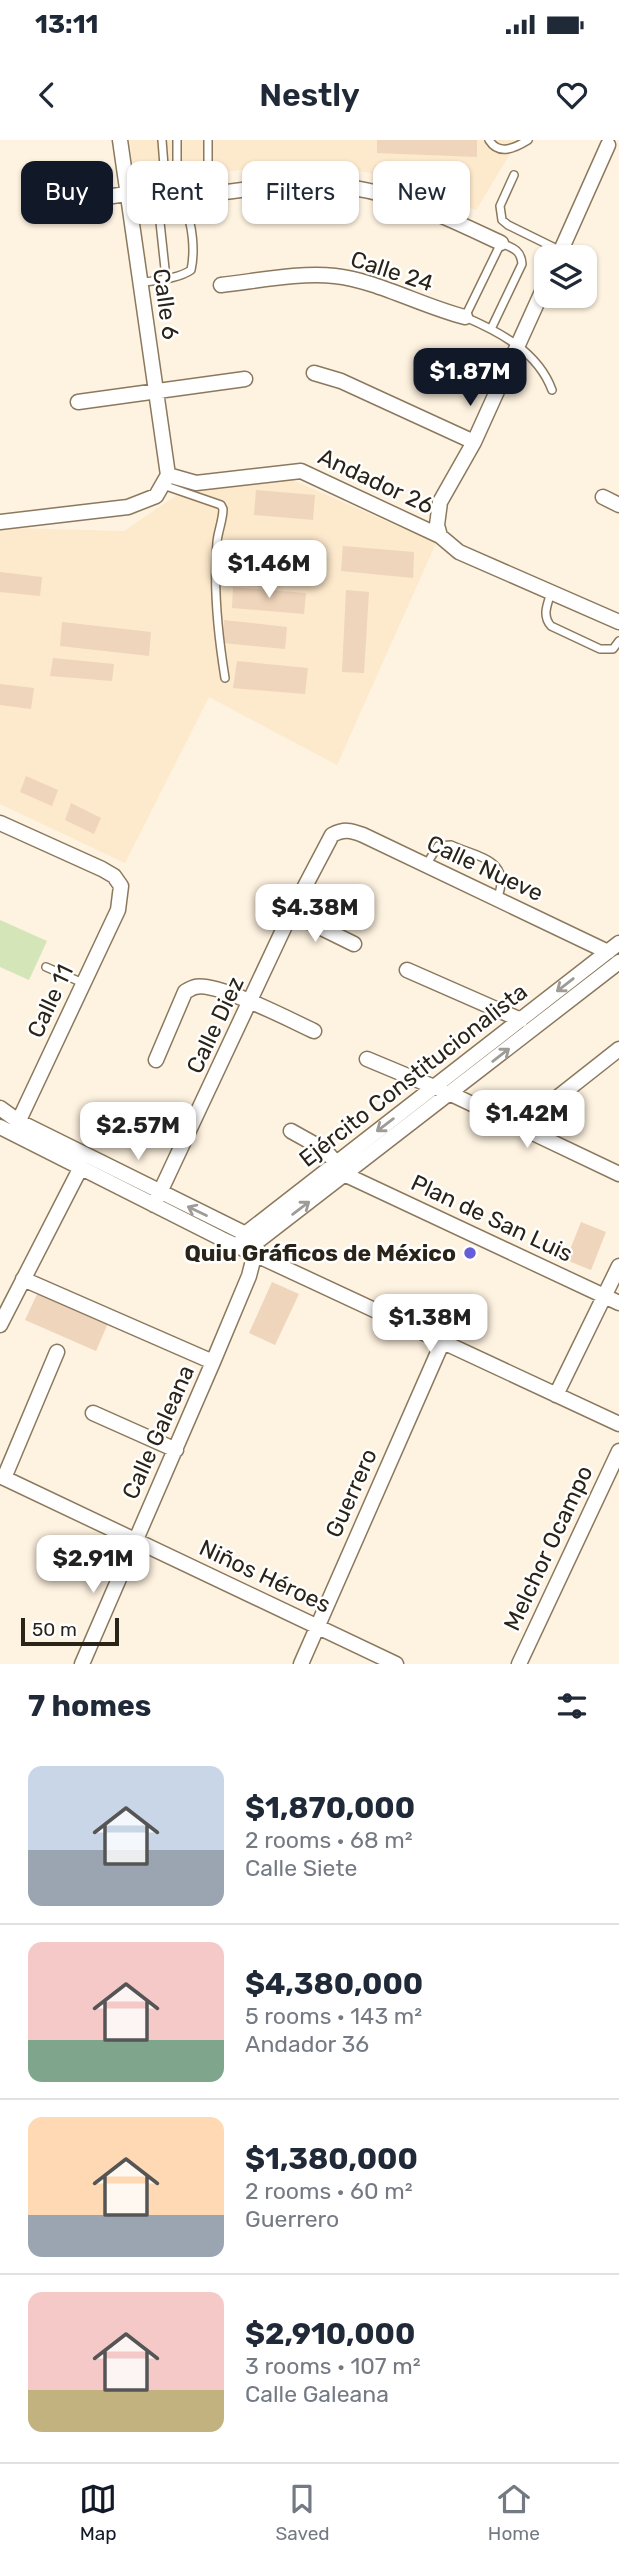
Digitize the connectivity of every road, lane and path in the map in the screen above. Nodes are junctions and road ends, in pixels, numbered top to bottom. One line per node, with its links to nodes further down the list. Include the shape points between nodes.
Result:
1 (120, 140): 11 (street, Calle 6)
2 (162, 140): 3 (lane, via 164,166 171,171 177,166)
3 (177, 140)
4 (208, 140): 8 (lane)
5 (488, 140): 6 (lane, via 501,150)
6 (528, 140)
7 (609, 146): 16 (street)
8 (208, 161)
9 (514, 175): 15 (lane, via 500,206 502,220)
10 (228, 192): 14 (street, via 316,184 364,188 407,200)
11 (127, 194): 12 (street)
12 (113, 196)
13 (131, 224): 18 (street, Calle 6)
14 (501, 243): 21 (lane); 22 (lane, via 517,250 522,264)
15 (543, 245)
16 (563, 245)
17 (166, 278): 17 (lane, via 191,270 189,219 178,204 162,207 159,213); 18 (lane)
18 (140, 283): 27 (street, Calle 6)
19 (221, 285): 21 (street, Calle 24, via 337,276)
20 (535, 308): 23 (street)
21 (465, 317): 22 (lane)
22 (492, 329): 23 (lane)
23 (518, 346): 26 (lane, via 546,374); 29 (street)
24 (314, 373): 29 (street)
25 (246, 379): 27 (street)
26 (552, 390)
27 (156, 391): 28 (street); 30 (street, Calle 6)
28 (78, 402)
29 (474, 442): 34 (street, via 440,502)
30 (165, 480): 33 (street, via 156,496 128,507); 34 (street, Andador 26, via 196,483 301,471); 38 (lane, via 223,509 217,582)
31 (603, 497): 32 (street)
32 (619, 505)
33 (0, 522)
34 (440, 536): 35 (street, Andador 26, via 459,552)
35 (551, 592): 36 (street, Andador 26); 37 (lane, via 545,612 551,626 600,649 613,649)
36 (619, 622)
37 (619, 641)
38 (225, 678)
39 (0, 823): 49 (street, Calle 11, via 102,869 121,886 118,910)
40 (341, 831): 41 (street, Calle Nueve, via 363,835); 43 (street, Calle Diez, via 326,844)
41 (426, 865): 42 (street, Calle Nueve); 42 (lane, via 444,844 493,864 502,873)
42 (497, 899): 45 (street, Calle Nueve)
43 (291, 913): 44 (street); 50 (street, Calle Diez)
44 (354, 944)
45 (613, 948): 51 (street, Ejército Constitucionalista, one-way to 51)
46 (619, 962): 57 (street, Ejército Constitucionalista, one-way to 46)
47 (46, 967): 49 (lane)
48 (407, 970): 51 (street)
49 (84, 984): 59 (street, Calle 11)
50 (251, 1002): 52 (street); 55 (street, via 207,987 185,992); 66 (street, Calle Diez)
51 (521, 1020): 56 (street, Ejército Constitucionalista)
52 (314, 1031)
53 (619, 1049): 60 (street)
54 (367, 1059): 56 (street)
55 (156, 1060)
56 (433, 1088): 57 (street); 62 (street, Ejército Constitucionalista, one-way to 62)
57 (451, 1094): 60 (street); 65 (street, Ejército Constitucionalista)
58 (0, 1108): 59 (street)
59 (11, 1127): 63 (street); 66 (street)
60 (520, 1127): 64 (street)
61 (291, 1131): 62 (street)
62 (337, 1162): 65 (street); 67 (street, Ejército Constitucionalista)
63 (80, 1169): 66 (street); 69 (street)
64 (619, 1174)
65 (346, 1175): 67 (street, Ejército Constitucionalista, one-way to 65); 70 (street, Plan de San Luis)
66 (157, 1199): 67 (street)
67 (249, 1244): 72 (street); 74 (street, Calle Galeana, via 249,1276)
68 (619, 1266): 70 (street)
69 (23, 1279): 71 (street); 74 (street)
70 (612, 1300): 75 (street)
71 (0, 1325)
72 (443, 1341): 75 (street); 82 (street, Guerrero)
73 (57, 1352): 80 (street)
74 (214, 1362): 78 (street, Calle Galeana)
75 (556, 1395): 77 (street)
76 (93, 1413): 78 (street)
77 (619, 1424)
78 (176, 1450): 81 (street, Calle Galeana)
79 (619, 1451): 86 (street, Melchor Ocampo)
80 (2, 1477): 81 (street, Niños Héroes)
81 (135, 1540): 82 (street, Niños Héroes); 83 (street, Calle Galeana)
82 (317, 1627): 84 (street, Guerrero); 85 (street, Niños Héroes)
83 (82, 1664)
84 (300, 1664)
85 (396, 1664)
86 (519, 1664)

